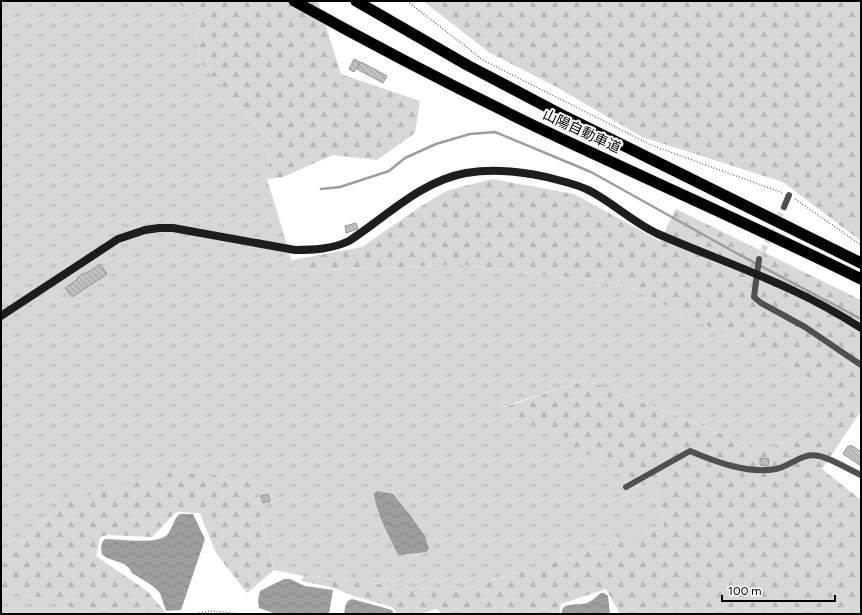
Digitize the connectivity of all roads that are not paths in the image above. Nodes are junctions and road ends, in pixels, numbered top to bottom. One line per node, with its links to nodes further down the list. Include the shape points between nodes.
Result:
1 (294, 1): 8 (highway, 山陽自動車道, via 471,95)
2 (356, 1): 6 (highway, 山陽自動車道, via 467,65 566,117)
3 (789, 195): 4 (street)
4 (784, 207)
5 (759, 259): 7 (street)
6 (861, 263)
7 (756, 274): 9 (street, via 655,232 591,191 534,173 500,170 466,173 446,178 429,186 349,241 326,248 295,250 180,229 145,230 118,239); 10 (street, via 823,305); 11 (street, via 754,297 806,327)
8 (861, 279)
9 (1, 316)
10 (861, 328)
11 (861, 365)
12 (861, 475): 13 (street, via 819,456 806,455 777,468 752,470 710,460 690,451)
13 (626, 487)

